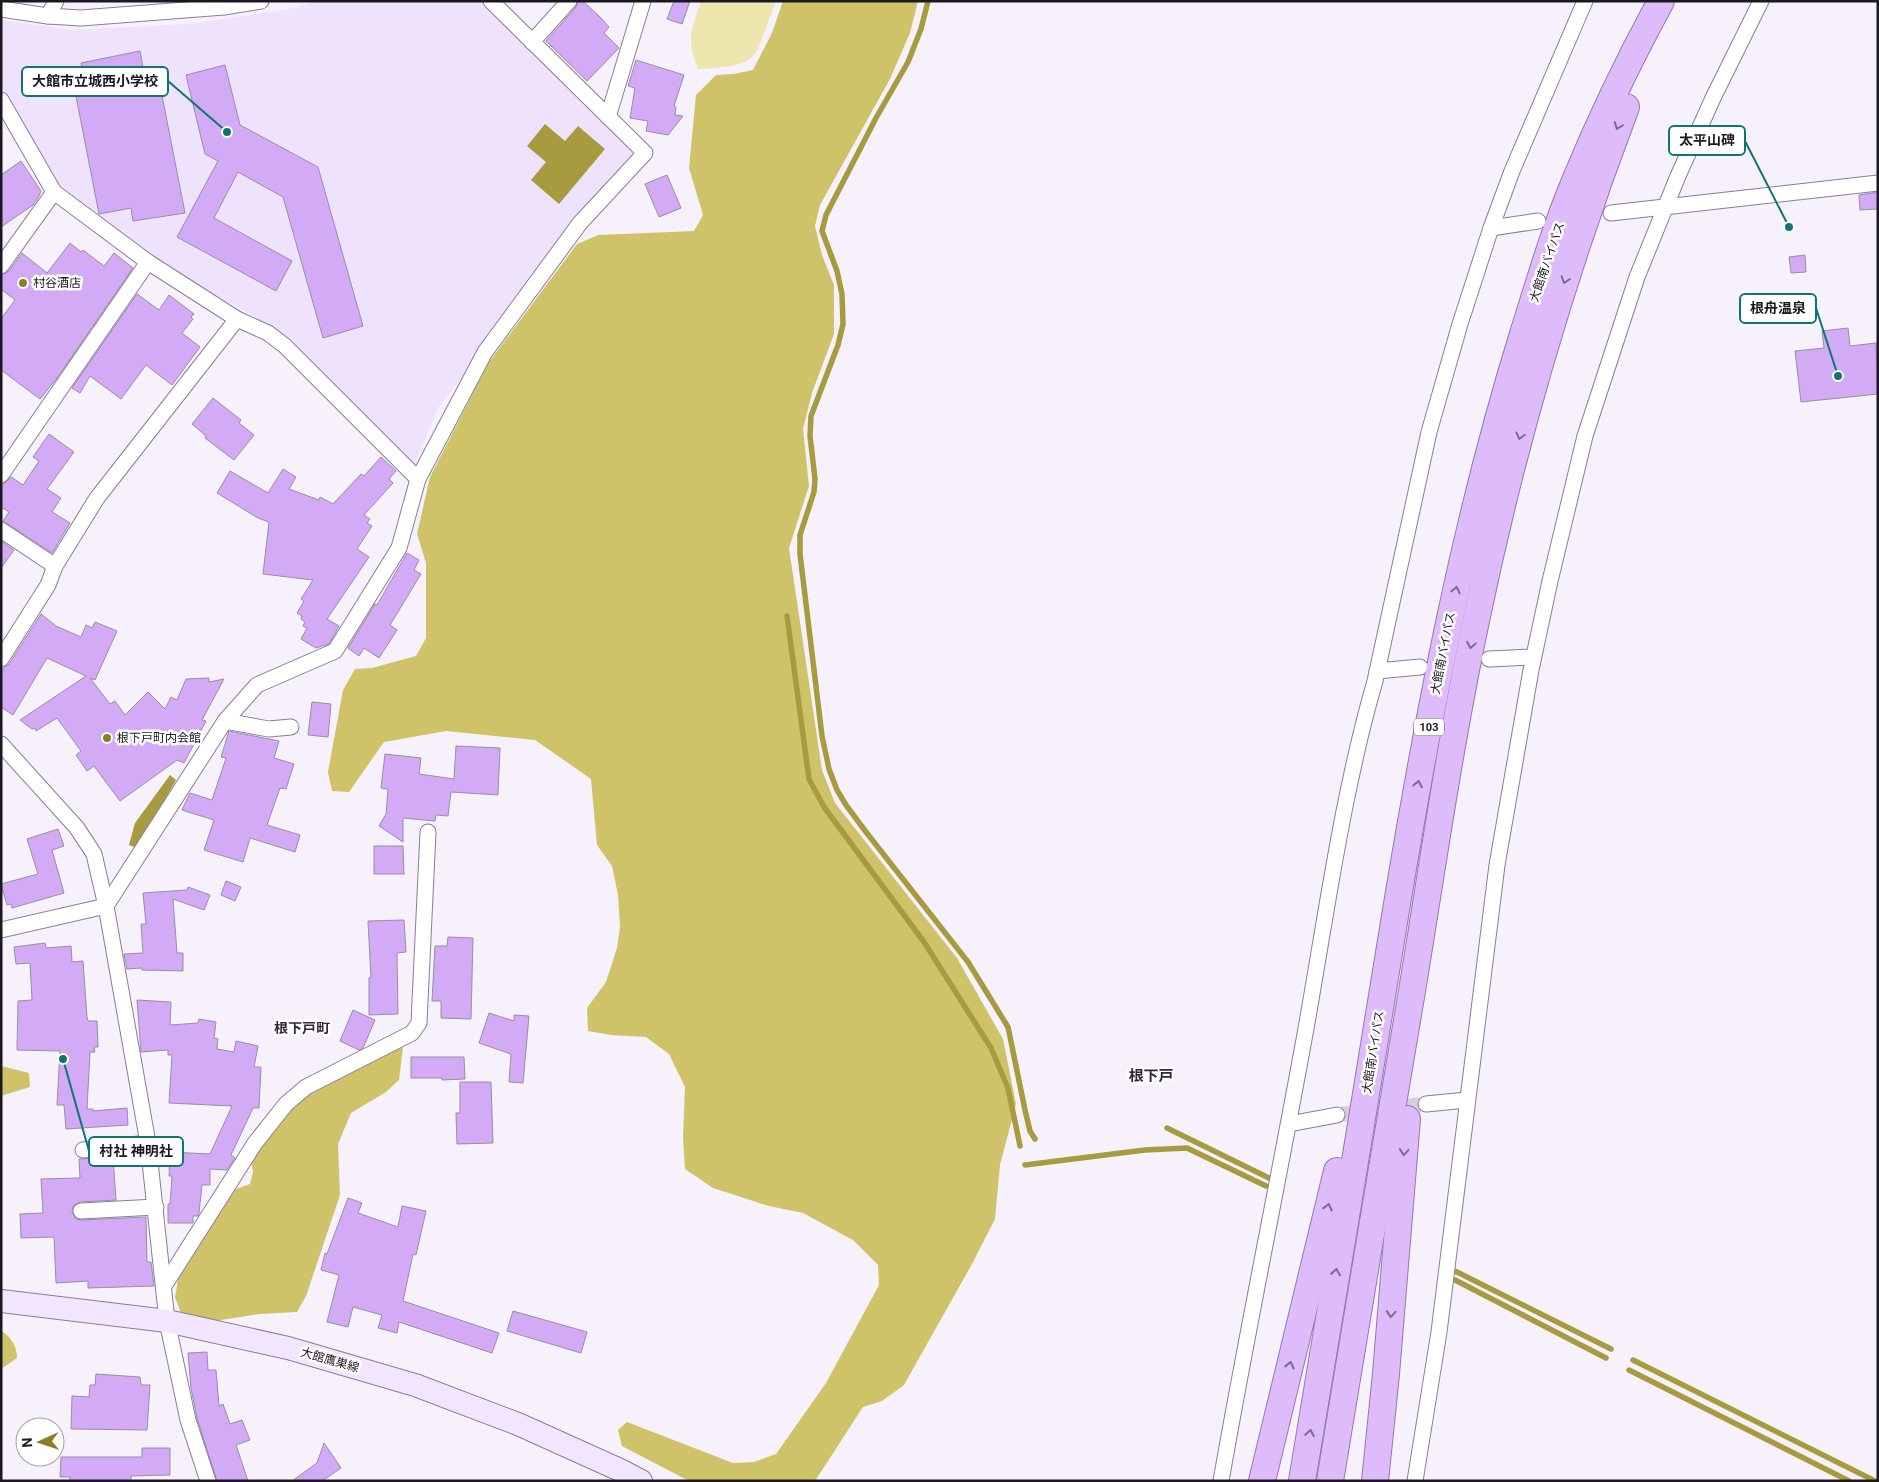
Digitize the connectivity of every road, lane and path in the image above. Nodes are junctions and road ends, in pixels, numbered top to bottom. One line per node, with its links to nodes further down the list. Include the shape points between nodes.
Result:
1 (56, 1): 11 (street)
2 (261, 1): 11 (street, via 224,7 80,18)
3 (491, 1): 12 (street)
4 (569, 1): 12 (street)
5 (643, 1): 14 (street)
6 (1585, 1): 20 (street)
7 (1661, 1): 36 (highway, 大館南バイパス / 103, one-way to 7, via 1478,496 1540,278 1573,184)
8 (1672, 1): 38 (highway, 大館南バイパス / 103, one-way to 38, via 1630,96 1593,195 1531,396 1477,616 1452,743)
9 (1761, 1): 17 (street, via 1713,98)
10 (1, 9): 11 (street)
11 (48, 16)
12 (532, 42): 14 (street)
13 (1, 100): 16 (street)
14 (608, 117): 25 (street, via 645,153 580,224 485,352)
15 (1878, 183): 17 (street)
16 (54, 192): 21 (street); 22 (street)
17 (1666, 207): 18 (street); 28 (street, via 1637,276 1585,436)
18 (1611, 213)
19 (1538, 221): 20 (street)
20 (1491, 228): 32 (street, via 1429,432)
21 (148, 262): 23 (street); 24 (street)
22 (1, 266)
23 (237, 320): 25 (street, via 268,333 285,346); 27 (street, via 97,498)
24 (1, 475)
25 (418, 479): 33 (street, via 399,548 335,651 257,685)
26 (1, 530): 27 (street)
27 (55, 566): 29 (street, via 48,585)
28 (1534, 656): 30 (street); 41 (street, via 1497,865)
29 (1, 659)
30 (1490, 659)
31 (1420, 667): 32 (street)
32 (1377, 671): 44 (street, via 1364,718 1342,829)
33 (226, 721): 34 (street, via 269,728); 39 (street)
34 (291, 727)
35 (1, 744): 39 (street, via 77,828 94,854)
36 (1413, 810): 55 (highway, one-way to 36, via 1348,1126); 56 (highway, 大館南バイパス / 103, one-way to 36)
37 (428, 832): 49 (street, via 419,1023 412,1033 306,1087 286,1104 255,1143)
38 (1431, 877): 57 (highway, 大館南バイパス / 103); 58 (highway, one-way to 58)
39 (106, 906): 40 (street); 45 (street)
40 (1, 930)
41 (1468, 1100): 42 (street); 59 (street, via 1439,1332)
42 (1426, 1104)
43 (1337, 1115): 44 (street)
44 (1289, 1124): 54 (street)
45 (148, 1144): 46 (street); 47 (street)
46 (84, 1150)
47 (156, 1207): 48 (street); 49 (street)
48 (81, 1211)
49 (164, 1286): 51 (street)
50 (1, 1301): 51 (main road, 大館鷹巣線)
51 (167, 1321): 52 (street, via 188,1420); 53 (main road, 大館鷹巣線, via 288,1348 415,1385 518,1424)
52 (208, 1481)
53 (641, 1481)
54 (1221, 1481)
55 (1262, 1481)
56 (1302, 1481)
57 (1330, 1481)
58 (1375, 1481)
59 (1415, 1481)

